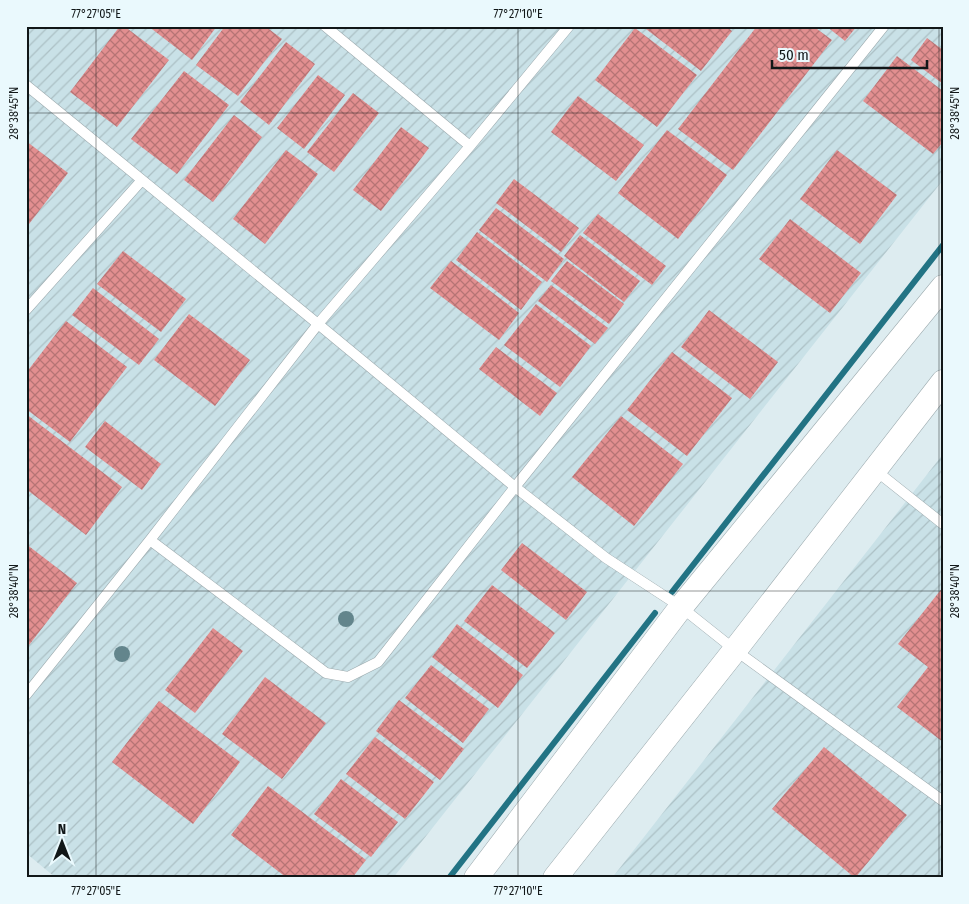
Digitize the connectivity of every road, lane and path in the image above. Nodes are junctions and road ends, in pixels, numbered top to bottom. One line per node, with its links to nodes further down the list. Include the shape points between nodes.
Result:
1 (325, 26): 5 (lane)
2 (569, 26): 5 (lane)
3 (884, 26): 12 (lane)
4 (26, 85): 6 (lane)
5 (470, 146): 9 (lane)
6 (142, 180): 8 (lane); 9 (lane)
7 (943, 287): 15 (street)
8 (26, 310)
9 (318, 324): 12 (lane); 14 (lane)
10 (941, 389): 11 (street)
11 (874, 470): 13 (lane); 16 (street)
12 (515, 487): 14 (lane, via 378,662 348,677 326,672); 15 (lane, via 606,558)
13 (943, 524)
14 (150, 540): 17 (lane)
15 (681, 607): 16 (lane); 19 (street)
16 (735, 650): 18 (lane); 20 (street)
17 (26, 695)
18 (943, 801)
19 (476, 878)
20 (555, 878)

